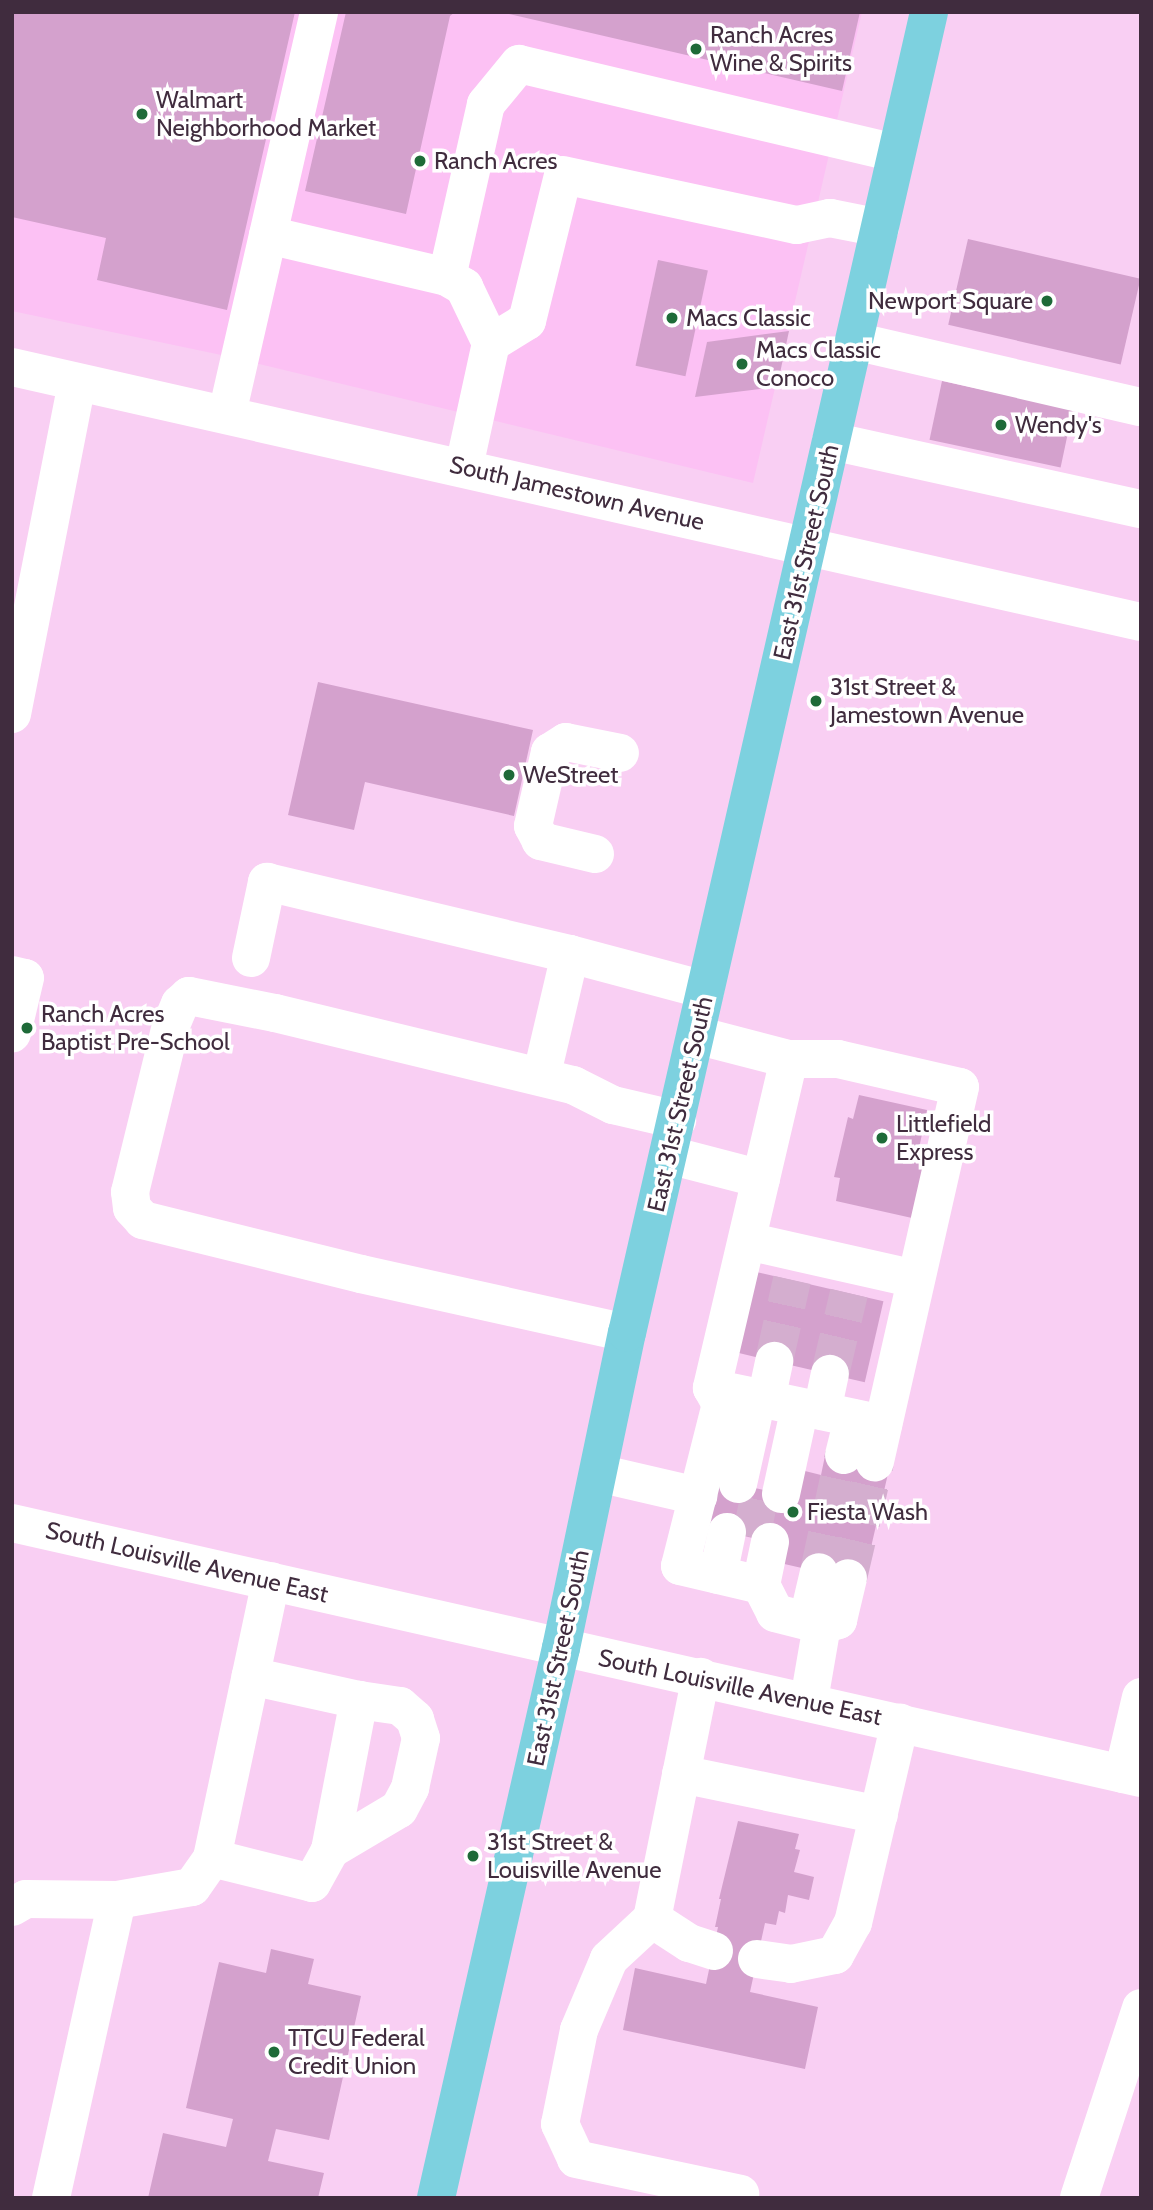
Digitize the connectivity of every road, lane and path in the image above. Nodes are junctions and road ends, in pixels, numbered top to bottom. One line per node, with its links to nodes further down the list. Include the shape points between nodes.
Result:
1 (319, 12): 5 (street)
2 (929, 12): 3 (main road, East 31st Street South)
3 (896, 153): 4 (main road, East 31st Street South); 6 (street, via 519,64 486,104)
4 (880, 228): 7 (main road, East 31st Street South); 8 (street, via 830,218 797,225 563,175 527,321)
5 (268, 235): 6 (street); 12 (street)
6 (447, 277): 8 (street, via 464,287)
7 (854, 341): 11 (street); 13 (main road, East 31st Street South)
8 (491, 344): 14 (street)
9 (12, 367): 10 (street, South Jamestown Avenue)
10 (77, 382): 12 (street, South Jamestown Avenue); 18 (street)
11 (1141, 407)
12 (227, 414): 14 (street, South Jamestown Avenue)
13 (831, 441): 15 (street); 16 (main road, East 31st Street South)
14 (464, 467): 16 (street, South Jamestown Avenue)
15 (1141, 509)
16 (808, 545): 17 (street, South Jamestown Avenue); 24 (main road, East 31st Street South)
17 (1141, 622)
18 (12, 715)
19 (620, 753): 20 (street, via 566,742 550,752 533,826 541,841)
20 (595, 854)
21 (570, 954): 22 (street, via 267,882); 24 (street); 28 (street)
22 (251, 958)
23 (12, 975): 25 (street, via 25,978)
24 (705, 990): 26 (main road, East 31st Street South)
25 (12, 1033)
26 (696, 1035): 27 (street); 29 (main road, East 31st Street South)
27 (789, 1059): 30 (street); 32 (street, via 838,1059 960,1087)
28 (545, 1061)
29 (673, 1138): 30 (street); 33 (main road, East 31st Street South); 33 (street, via 573,1085 189,996 171,1025 130,1192 132,1208 143,1220)
30 (761, 1178): 31 (street)
31 (747, 1241): 32 (street, via 796,1267 852,1280); 36 (street)
32 (916, 1279): 37 (street)
33 (627, 1334): 39 (main road, East 31st Street South)
34 (774, 1361): 37 (street)
35 (830, 1374): 37 (street)
36 (712, 1388): 37 (street); 41 (street, via 721,1404)
37 (809, 1409): 38 (street); 40 (street)
38 (860, 1458)
39 (598, 1473): 41 (street); 48 (main road, East 31st Street South)
40 (760, 1489)
41 (698, 1496): 45 (street, via 680,1566)
42 (12, 1522): 46 (street, South Louisville Avenue East)
43 (749, 1537): 45 (street)
44 (833, 1575): 47 (street, via 838,1620)
45 (740, 1580): 47 (street, via 775,1613)
46 (271, 1581): 48 (street, South Louisville Avenue East); 49 (street)
47 (815, 1622): 53 (street)
48 (561, 1648): 50 (street, South Louisville Avenue East); 68 (main road, East 31st Street South)
49 (251, 1676): 52 (street); 59 (street)
50 (701, 1677): 53 (street, South Louisville Avenue East); 55 (street)
51 (1141, 1697): 56 (street)
52 (359, 1700): 58 (street); 58 (street, via 400,1706 415,1719 421,1738 410,1788 399,1809)
53 (809, 1700): 54 (street, South Louisville Avenue East)
54 (900, 1722): 56 (street, South Louisville Avenue East); 57 (street)
55 (681, 1774): 57 (street); 62 (street)
56 (1132, 1776)
57 (879, 1815): 64 (street, via 853,1923 835,1955 791,1964)
58 (330, 1850): 59 (street, via 312,1883)
59 (212, 1858): 60 (street, via 192,1887)
60 (117, 1900): 61 (street, via 26,1899); 67 (street)
61 (12, 1907)
62 (652, 1919): 63 (street, via 689,1943); 66 (street, via 609,1959 579,2030 560,2124 576,2159)
63 (714, 1951)
64 (757, 1958)
65 (1141, 2008): 69 (street)
66 (740, 2194)
67 (51, 2198)
68 (436, 2198)
69 (1079, 2198)

